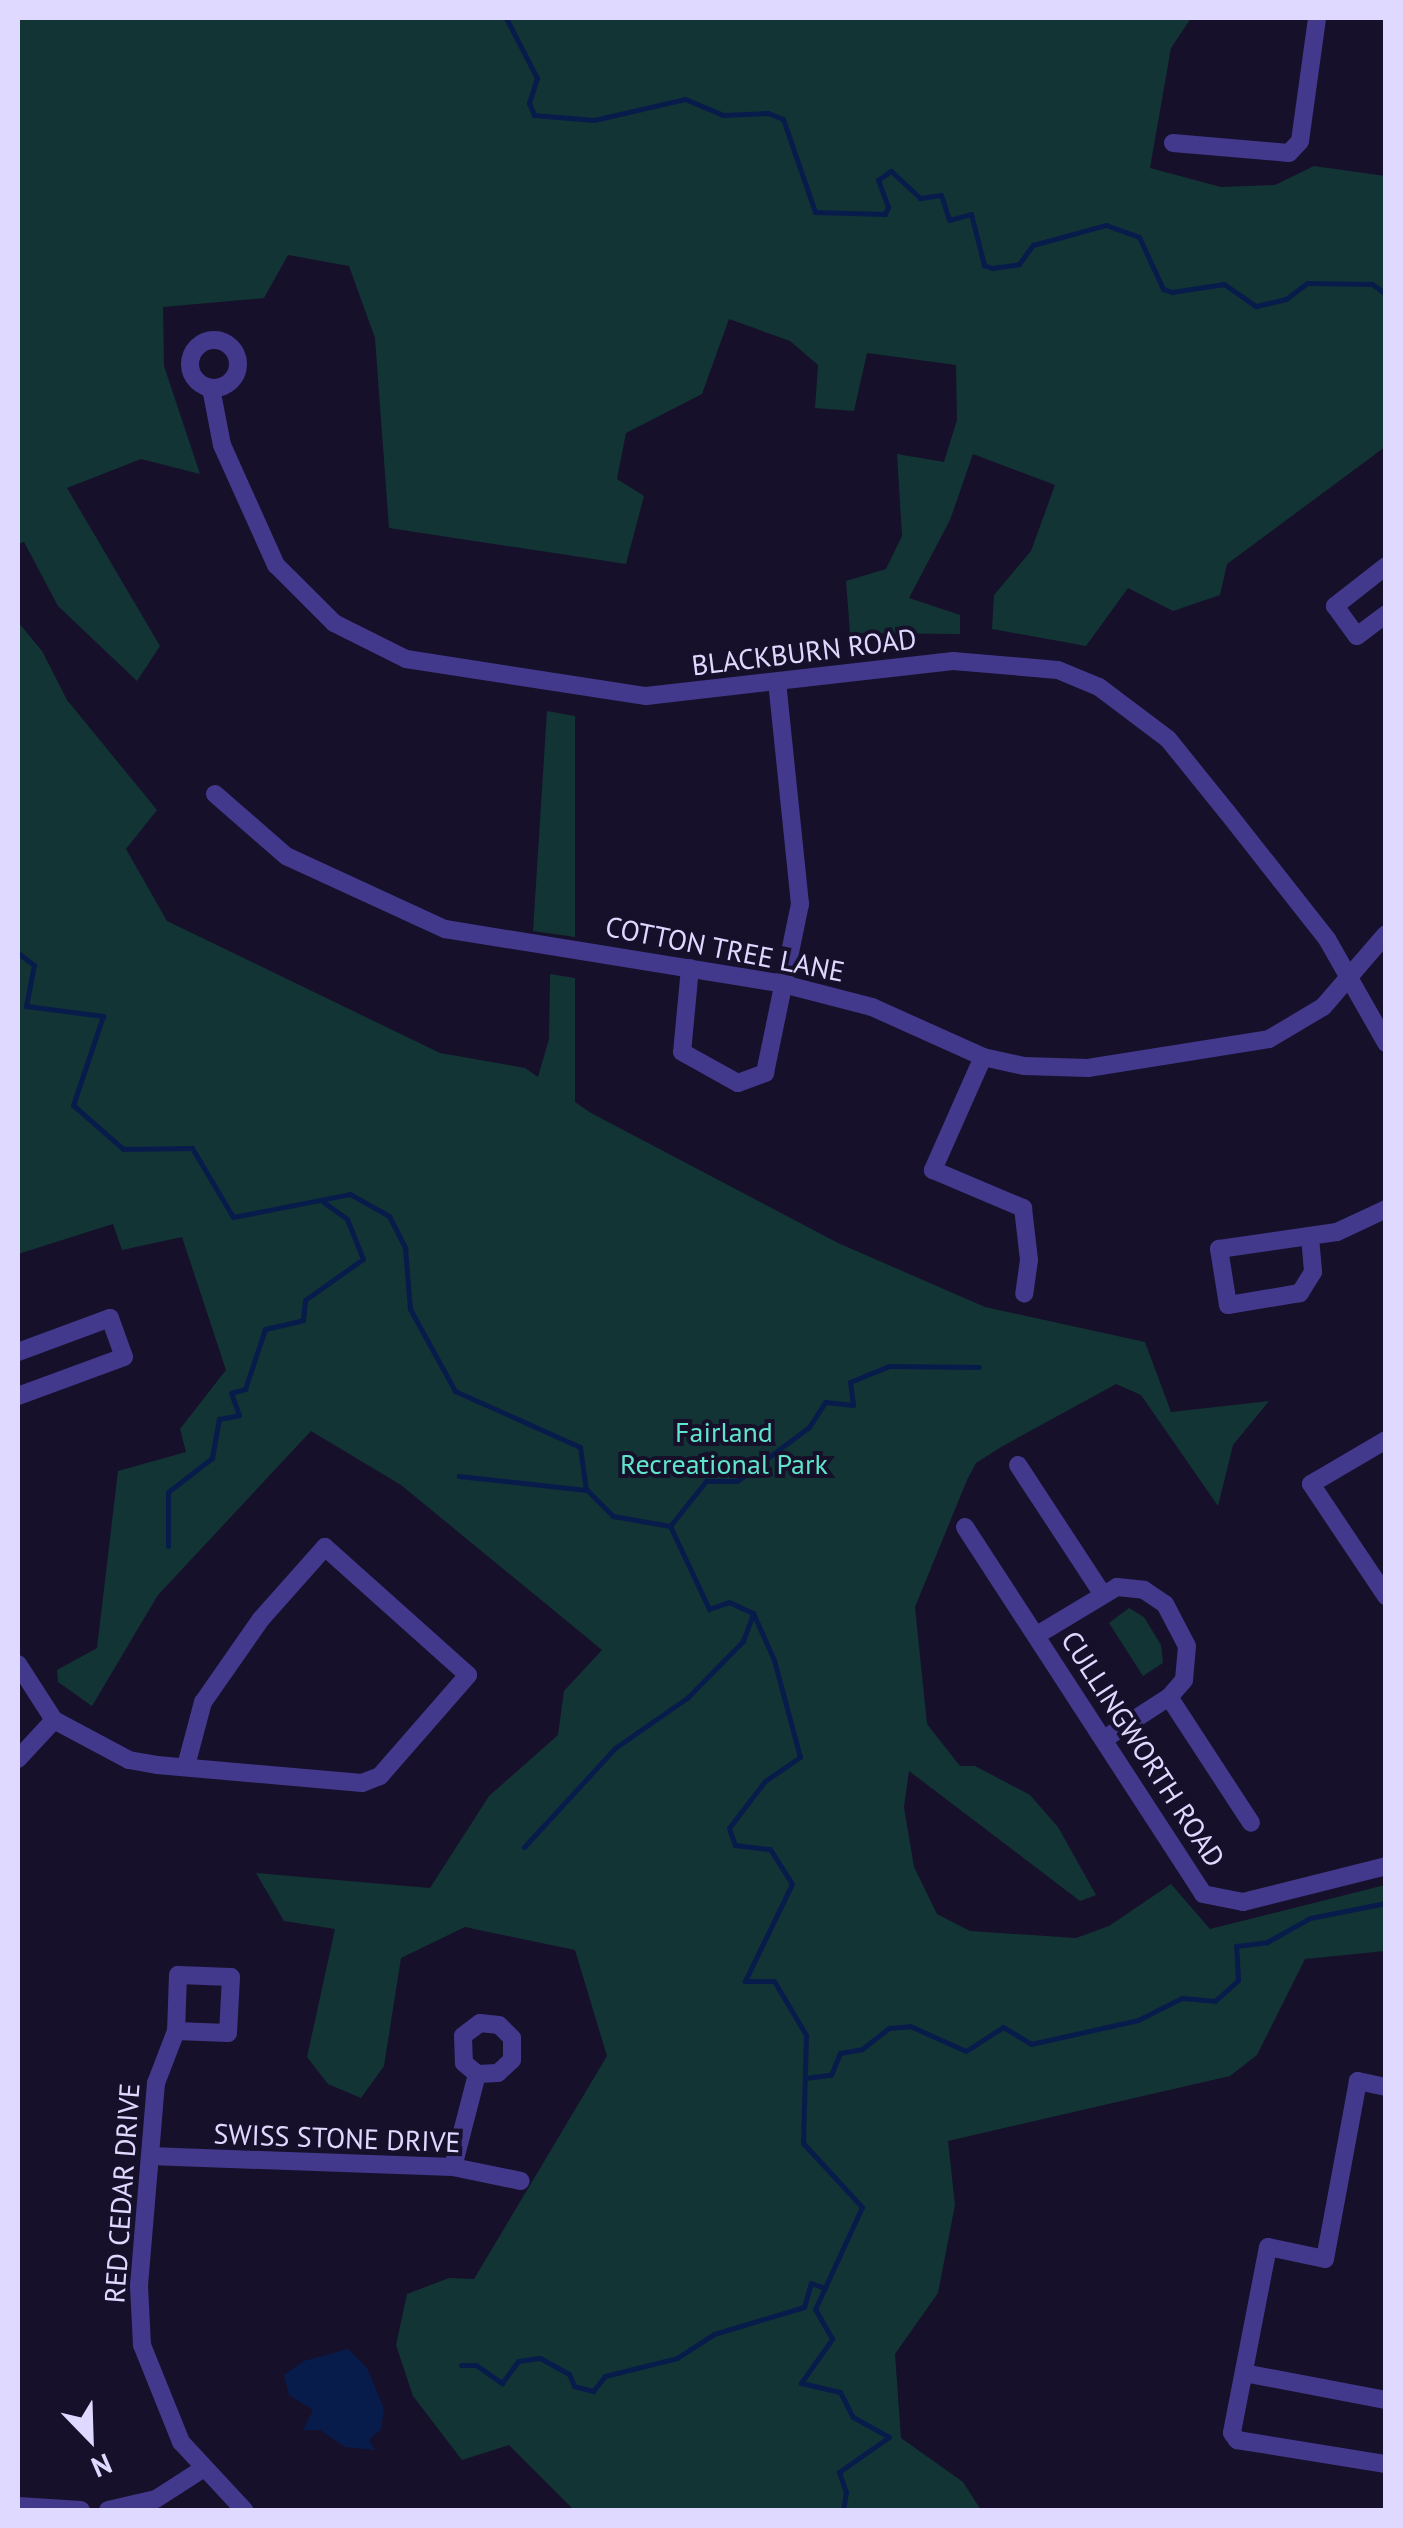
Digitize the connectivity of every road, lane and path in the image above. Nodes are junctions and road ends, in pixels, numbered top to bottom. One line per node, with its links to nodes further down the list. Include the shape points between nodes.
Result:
1 (1317, 18): 2 (street, via 1300,141 1289,154)
2 (1173, 143)
3 (211, 388): 6 (street, BLACKBURN ROAD, via 222,444 276,565 334,623 368,643 443,668 600,692 688,695)
4 (1386, 566): 5 (street, via 1335,606 1358,636)
5 (1386, 614)
6 (778, 683): 10 (street, BLACKBURN ROAD, via 987,660 1058,670 1100,688 1168,738); 11 (street, via 800,904)
7 (215, 794): 9 (street, COTTON TREE LANE, via 286,856 445,929)
8 (1386, 934): 10 (street, COTTON TREE LANE)
9 (690, 968): 11 (street, COTTON TREE LANE); 11 (street, via 682,1052 738,1083 765,1073)
10 (1350, 978): 12 (street, BLACKBURN ROAD); 13 (street, COTTON TREE LANE, via 1290,1028 1244,1047 1058,1070)
11 (783, 984): 13 (street, COTTON TREE LANE, via 872,1008)
12 (1386, 1043)
13 (984, 1057): 16 (street, via 933,1170 1023,1208 1029,1260)
14 (1386, 1209): 15 (street, via 1362,1224)
15 (1310, 1237): 15 (street, via 1313,1272 1300,1293 1228,1305 1219,1249)
16 (1024, 1294)
17 (18, 1352): 18 (street, via 110,1318 124,1356)
18 (18, 1396)
19 (1386, 1440): 23 (street, via 1311,1484)
20 (1018, 1465): 22 (street)
21 (965, 1527): 24 (street, CULLINGWORTH ROAD)
22 (1100, 1592): 24 (street); 26 (street, via 1132,1585 1165,1604 1188,1658 1184,1680)
23 (1386, 1596)
24 (1037, 1634): 28 (street, CULLINGWORTH ROAD)
25 (18, 1664): 27 (street)
26 (1168, 1698): 28 (street); 31 (street)
27 (54, 1720): 29 (street); 30 (street, via 128,1760)
28 (1104, 1739): 32 (street, CULLINGWORTH ROAD, via 1195,1884 1215,1900 1243,1902)
29 (18, 1759)
30 (186, 1766): 30 (street, via 373,1780 468,1675 325,1547 254,1627 203,1702)
31 (1250, 1823)
32 (1386, 1866)
33 (176, 2031): 36 (street, RED CEDAR DRIVE, via 159,2066)
34 (478, 2074): 37 (street)
35 (1386, 2087): 39 (street, via 1358,2081 1325,2259 1268,2247)
36 (150, 2156): 37 (street, SWISS STONE DRIVE); 42 (street, RED CEDAR DRIVE, via 139,2286 142,2345 163,2410)
37 (453, 2166): 38 (street, SWISS STONE DRIVE)
38 (521, 2181)
39 (1244, 2373): 40 (street); 41 (street, via 1232,2433 1237,2440)
40 (1386, 2400)
41 (1386, 2464)
42 (201, 2470): 45 (street, via 156,2499); 46 (street, RED CEDAR DRIVE)
43 (18, 2506): 44 (street)
44 (81, 2510)
45 (108, 2510)
46 (244, 2510)

